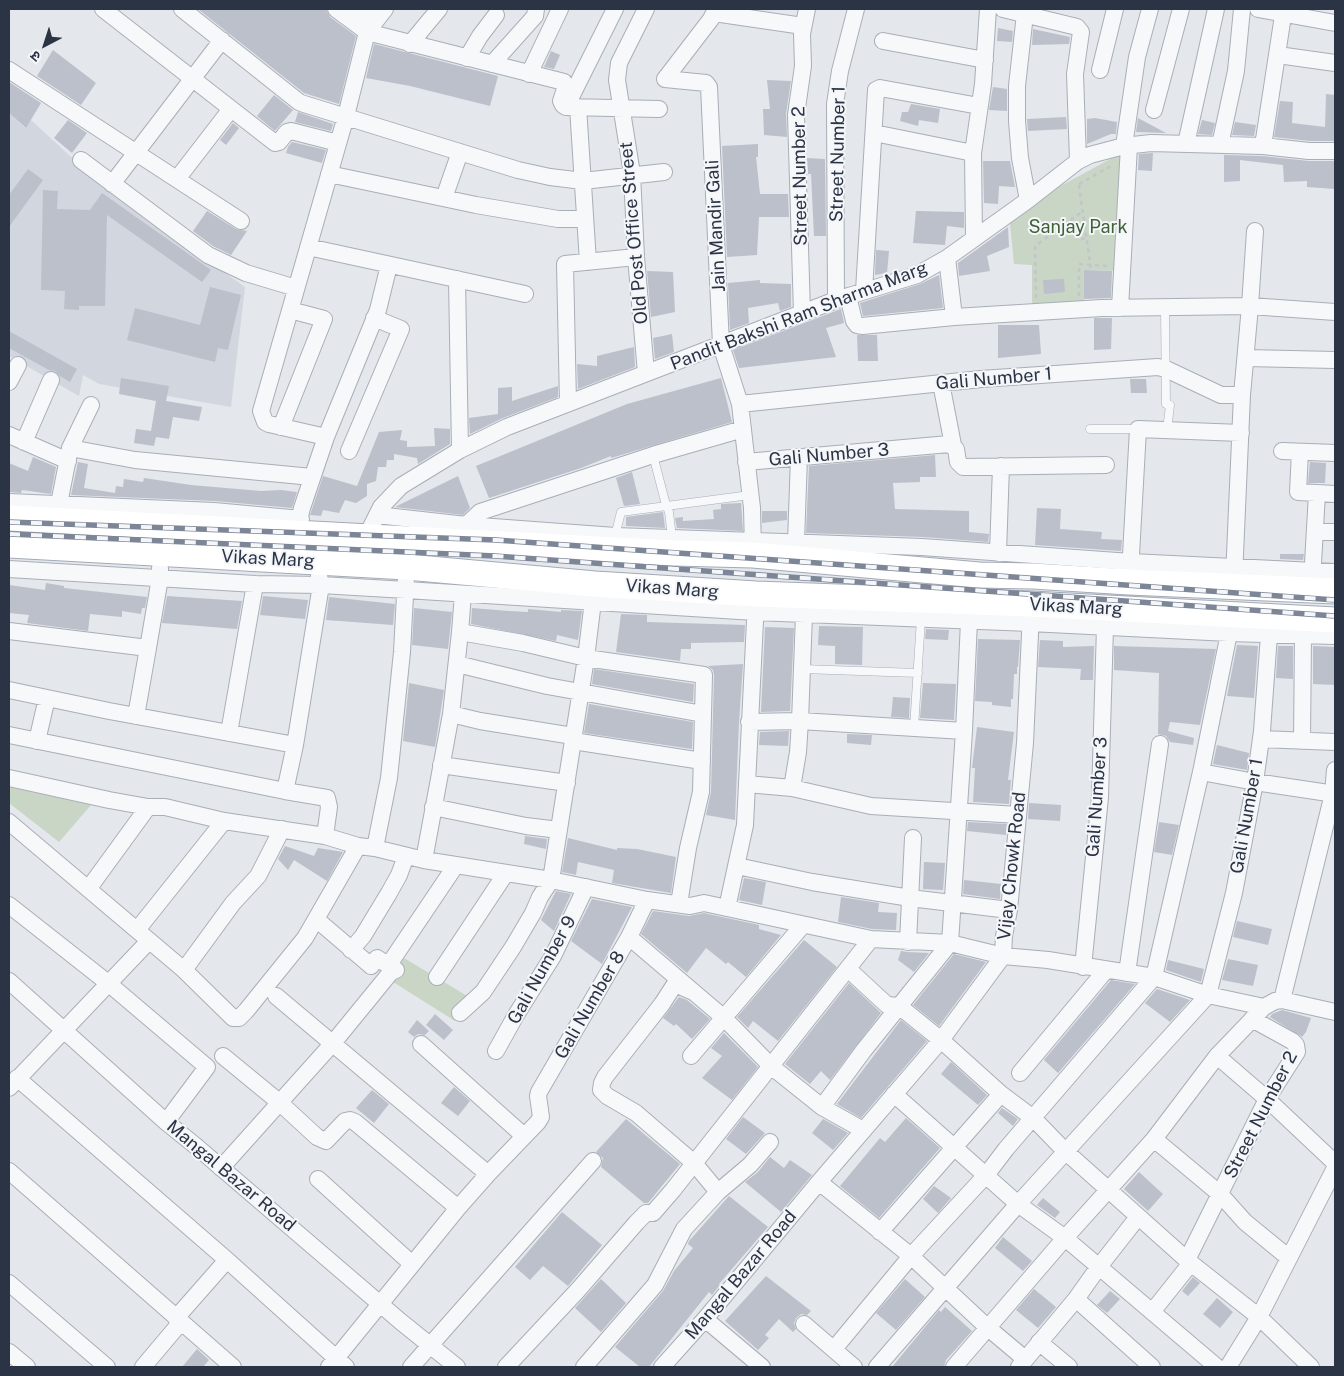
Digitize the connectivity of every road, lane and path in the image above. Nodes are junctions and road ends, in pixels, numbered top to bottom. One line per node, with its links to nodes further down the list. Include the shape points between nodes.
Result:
1 (103, 9): 40 (street)
2 (182, 9): 29 (street)
3 (336, 9): 28 (street)
4 (359, 9): 28 (street)
5 (385, 9): 28 (street)
6 (439, 9): 31 (street)
7 (536, 9): 35 (street, via 535,16)
8 (560, 9): 39 (street)
9 (616, 9): 42 (street)
10 (646, 9): 44 (street, Old Post Office Street, via 619,63 617,80)
11 (807, 9): 27 (street, Street Number 2)
12 (856, 9): 89 (street, Street Number 1, via 835,104)
13 (988, 9): 34 (street)
14 (1003, 9): 23 (street)
15 (1114, 9): 38 (street)
16 (1150, 9): 52 (street, via 1136,57)
17 (1181, 9): 46 (street)
18 (1216, 9): 50 (street)
19 (1242, 9): 51 (street, via 1236,71)
20 (1258, 9): 22 (street)
21 (715, 11): 27 (street); 100 (street, Jain Mandir Gali, via 664,79 706,82 709,87)
22 (1284, 11): 26 (street); 32 (street)
23 (1025, 14): 25 (street); 69 (street, via 1017,86 1017,121)
24 (496, 15): 33 (street)
25 (1054, 15): 59 (street, via 1081,32 1075,74)
26 (1335, 23)
27 (803, 26): 97 (street, Street Number 2, via 803,66 796,115)
28 (371, 27): 31 (street); 47 (street)
29 (222, 40): 40 (street); 47 (street, via 299,102)
30 (883, 41): 34 (street)
31 (410, 44): 33 (street)
32 (1278, 55): 36 (street); 53 (street)
33 (467, 58): 35 (street)
34 (985, 60): 41 (street)
35 (492, 64): 39 (street)
36 (1335, 64)
37 (9, 70): 56 (street)
38 (1100, 70)
39 (529, 74): 42 (street, via 564,82 566,86 561,101 563,105)
40 (192, 78): 43 (street); 56 (street)
41 (978, 106): 48 (street, via 878,88); 57 (street)
42 (572, 107): 44 (street); 65 (street)
43 (231, 109): 49 (street, via 275,143 291,131); 64 (street)
44 (621, 109): 45 (street); 63 (street, Old Post Office Street)
45 (659, 109)
46 (1154, 110)
47 (346, 116): 49 (street); 55 (street)
48 (874, 133): 57 (street); 87 (street)
49 (338, 143): 62 (street)
50 (1186, 144): 51 (street, Pandit Bakshi Ram Sharma Marg); 52 (street, Pandit Bakshi Ram Sharma Marg)
51 (1220, 145): 53 (street, Pandit Bakshi Ram Sharma Marg)
52 (1126, 146): 59 (street, Pandit Bakshi Ram Sharma Marg, via 1090,155); 93 (street)
53 (1263, 146): 54 (street, Pandit Bakshi Ram Sharma Marg)
54 (1335, 151)
55 (460, 152): 65 (street, via 518,170); 68 (street)
56 (136, 153): 64 (street); 66 (street)
57 (973, 153): 74 (street)
58 (81, 160): 66 (street)
59 (1073, 165): 67 (path); 69 (street, Pandit Bakshi Ram Sharma Marg)
60 (1111, 166): 67 (path)
61 (664, 172): 63 (street)
62 (329, 174): 68 (street); 77 (street)
63 (632, 174): 65 (street); 78 (street, Old Post Office Street)
64 (177, 179): 72 (street)
65 (583, 181): 71 (street)
66 (112, 184): 86 (street, via 208,255 246,274)
67 (1079, 184): 70 (path)
68 (444, 198): 71 (street, via 558,219)
69 (1028, 200): 74 (street, Pandit Bakshi Ram Sharma Marg)
70 (1083, 211): 75 (path); 90 (path, via 1035,246)
71 (585, 219): 80 (street)
72 (241, 221)
73 (1255, 230): 91 (street)
74 (974, 238): 79 (street, Pandit Bakshi Ram Sharma Marg)
75 (1087, 238): 76 (path); 82 (path)
76 (1081, 240)
77 (308, 247): 81 (street); 86 (street)
78 (636, 258): 80 (street); 105 (street, Old Post Office Street)
79 (947, 258): 87 (street, Pandit Bakshi Ram Sharma Marg, via 917,274); 99 (street)
80 (588, 262): 110 (street, via 565,264)
81 (389, 265): 85 (street); 98 (street)
82 (1090, 265): 83 (path); 84 (path); 95 (path, via 1079,264)
83 (1114, 266)
84 (1090, 270)
85 (457, 280): 88 (street); 122 (street)
86 (296, 288): 94 (street)
87 (864, 291): 89 (street, Pandit Bakshi Ram Sharma Marg)
88 (525, 294)
89 (842, 298): 97 (street, Pandit Bakshi Ram Sharma Marg); 99 (street, Street Number 1, via 854,321 862,326)
90 (1036, 305)
91 (1250, 306): 92 (street); 96 (street); 101 (street)
92 (1165, 307): 93 (street); 104 (lane)
93 (1120, 308): 95 (street)
94 (290, 310): 113 (street, via 261,411 265,422); 113 (street, via 324,319)
95 (1078, 310): 99 (street)
96 (1335, 312)
97 (802, 313): 100 (street, Pandit Bakshi Ram Sharma Marg)
98 (374, 318): 119 (street); 123 (street, via 401,329)
99 (954, 318)
100 (721, 345): 105 (street, Pandit Bakshi Ram Sharma Marg); 112 (street, Jain Mandir Gali)
101 (1246, 358): 102 (street); 109 (street)
102 (1335, 360)
103 (18, 364): 107 (street)
104 (1166, 369): 108 (street, Gali Number 1); 109 (street, Gali Number 1, via 1221,395); 117 (lane, via 1166,404 1170,405)
105 (646, 373): 110 (street, Pandit Bakshi Ram Sharma Marg)
106 (51, 380): 120 (street)
107 (9, 382)
108 (941, 383): 112 (street, Gali Number 1); 121 (street)
109 (1242, 396): 118 (street)
110 (568, 403): 122 (street, Pandit Bakshi Ram Sharma Marg)
111 (91, 404): 127 (street)
112 (740, 404): 114 (street, Jain Mandir Gali)
113 (281, 427): 119 (street)
114 (743, 429): 128 (street); 130 (street, Jain Mandir Gali)
115 (1090, 429): 116 (lane)
116 (1138, 429): 117 (street); 155 (street)
117 (1167, 430): 118 (street)
118 (1241, 433): 160 (street)
119 (326, 437): 133 (street)
120 (16, 438): 127 (street)
121 (953, 445): 129 (street, Gali Number 3); 132 (street, via 963,467)
122 (460, 450): 141 (street, Pandit Bakshi Ram Sharma Marg, via 401,486)
123 (349, 451)
124 (1282, 451): 125 (street)
125 (1300, 452): 126 (street); 134 (street, via 1298,492)
126 (1335, 453)
127 (69, 454): 133 (street); 139 (street)
128 (653, 455): 138 (lane); 145 (street, via 480,512)
129 (799, 457): 130 (street, Gali Number 3); 149 (street)
130 (746, 462): 136 (street, Jain Mandir Gali)
131 (1106, 465): 132 (street)
132 (1000, 466): 153 (street)
133 (312, 477): 142 (street)
134 (1317, 493): 135 (street); 143 (street)
135 (1335, 494)
136 (750, 495): 138 (lane); 151 (street, Jain Mandir Gali)
137 (9, 502): 139 (street)
138 (666, 505): 146 (lane, via 622,512); 147 (lane)
139 (57, 513): 140 (main road, Vikas Marg); 142 (main road, Vikas Marg)
140 (9, 518)
141 (375, 520): 142 (main road, Vikas Marg); 145 (street); 148 (main road, Vikas Marg)
142 (298, 526)
143 (1315, 532): 144 (street); 162 (street)
144 (1335, 532)
145 (458, 533): 146 (street); 148 (main road, Vikas Marg); 151 (main road, Vikas Marg, via 674,553)
146 (615, 536): 147 (street)
147 (672, 538): 151 (street)
148 (408, 539): 159 (street)
149 (796, 542): 151 (street); 153 (street)
150 (9, 545): 152 (main road, Vikas Marg)
151 (753, 548): 155 (main road, Vikas Marg, via 979,575)
152 (160, 553): 157 (main road, Vikas Marg); 158 (street)
153 (998, 553): 155 (street)
154 (9, 569): 158 (street)
155 (1130, 572): 160 (main road, Vikas Marg)
156 (1335, 572): 162 (street)
157 (318, 573): 159 (main road, Vikas Marg); 161 (street); 200 (street)
158 (160, 578): 161 (street); 178 (street)
159 (407, 578): 163 (main road, Vikas Marg); 164 (street); 224 (street, via 389,778)
160 (1234, 578): 162 (main road, Vikas Marg)
161 (255, 584): 193 (street)
162 (1320, 584)
163 (594, 593): 164 (street); 165 (main road, Vikas Marg); 179 (street)
164 (463, 594): 174 (street)
165 (756, 603): 166 (main road, Vikas Marg); 167 (street); 190 (street)
166 (1031, 613): 170 (street); 171 (main road, Vikas Marg); 172 (street); 216 (street, Vijay Chowk Road)
167 (804, 615): 168 (street); 181 (street)
168 (921, 619): 170 (street); 182 (lane)
169 (1335, 620): 171 (main road, Vikas Marg)
170 (969, 621): 192 (street)
171 (1233, 624): 172 (street); 175 (street); 205 (street)
172 (1105, 627): 251 (street, Gali Number 3, via 1100,797)
173 (9, 631): 178 (street)
174 (460, 632): 179 (street); 180 (street)
175 (1269, 635): 176 (street); 196 (street, Gali Number 1)
176 (1303, 635): 177 (street); 198 (street)
177 (1335, 636)
178 (148, 648): 188 (street)
179 (586, 658): 184 (street); 187 (street, via 704,675)
180 (457, 664): 184 (street); 186 (street)
181 (802, 669): 182 (lane); 189 (street)
182 (918, 673): 191 (lane)
183 (9, 690): 185 (street)
184 (581, 692): 187 (street); 195 (street)
185 (47, 698): 188 (street); 197 (street)
186 (451, 714): 195 (street); 203 (street)
187 (703, 714): 202 (street)
188 (136, 716): 193 (street)
189 (800, 721): 190 (street); 191 (street); 210 (street)
190 (749, 722): 209 (street)
191 (914, 728): 192 (street)
192 (964, 731): 215 (street)
193 (229, 733): 200 (street)
194 (9, 735): 197 (street)
195 (573, 739): 202 (street); 208 (street)
196 (1260, 739): 198 (street); 207 (street, Gali Number 1)
197 (37, 741): 211 (street)
198 (1302, 741): 199 (street)
199 (1335, 742)
200 (295, 744): 211 (street)
201 (1160, 744): 255 (street)
202 (702, 761): 236 (street, via 701,792)
203 (441, 765): 208 (street); 214 (street)
204 (1335, 770): 212 (street)
205 (1201, 772): 207 (street); 257 (street)
206 (9, 778): 213 (street)
207 (1255, 782): 212 (street); 261 (street, Gali Number 1, via 1234,893)
208 (566, 783): 220 (street)
209 (747, 784): 210 (street); 228 (street, via 745,825)
210 (792, 788): 215 (street, via 871,806)
211 (285, 791): 221 (street, via 328,798)
212 (1334, 794): 263 (street)
213 (148, 807): 217 (street, via 165,807); 232 (street)
214 (433, 808): 220 (street); 226 (street)
215 (959, 810): 216 (street); 235 (street)
216 (1018, 815): 239 (street, Vijay Chowk Road)
217 (224, 821): 219 (street); 242 (street)
218 (9, 822): 232 (street)
219 (282, 829): 221 (street); 253 (street, via 258,876)
220 (560, 830): 230 (street)
221 (325, 836): 223 (street)
222 (913, 838): 233 (street)
223 (358, 846): 224 (street); 240 (street)
224 (375, 848): 225 (street)
225 (406, 856): 226 (street); 248 (street, via 389,893)
226 (424, 860): 227 (street)
227 (456, 865): 229 (street); 250 (street)
228 (737, 866): 233 (street); 238 (street)
229 (506, 873): 230 (street); 256 (street)
230 (551, 880): 231 (street); 267 (street, via 489,983)
231 (586, 887): 234 (street); 274 (street, Gali Number 9, via 552,956)
232 (89, 888): 242 (street)
233 (910, 898): 235 (street); 246 (street)
234 (647, 900): 236 (street); 243 (street, Gali Number 8)
235 (953, 903): 239 (street); 247 (street)
236 (679, 904): 238 (street, via 704,903)
237 (9, 905): 259 (street)
238 (727, 908): 241 (street)
239 (1009, 910): 249 (street, Vijay Chowk Road)
240 (316, 919): 248 (street); 253 (street, via 305,938 239,1018 233,1018)
241 (803, 925): 244 (street); 268 (street)
242 (137, 930): 245 (street)
243 (629, 937): 260 (street); 289 (street, Gali Number 8, via 539,1092 541,1116)
244 (871, 939): 246 (street); 252 (street)
245 (149, 941): 253 (street); 259 (street)
246 (908, 942): 247 (street)
247 (950, 943): 249 (street); 264 (street)
248 (351, 950): 272 (street, via 371,966 377,958 396,970)
249 (1003, 956): 251 (street); 271 (street, Vijay Chowk Road)
250 (392, 960)
251 (1083, 967): 254 (street)
252 (848, 969): 264 (street, via 887,1005); 278 (street)
253 (184, 970)
254 (1106, 970): 255 (street); 279 (street)
255 (1127, 973): 257 (street)
256 (437, 977)
257 (1154, 977): 261 (street); 286 (street)
258 (9, 981): 270 (street, Mangal Bazar Road)
259 (108, 983): 270 (street); 287 (street, via 207,1067)
260 (692, 991): 268 (street); 295 (street, via 675,984 605,1077 601,1090 636,1113)
261 (1208, 995): 265 (street); 293 (street)
262 (276, 996): 272 (street)
263 (1282, 1000): 265 (street); 266 (street)
264 (899, 1006): 271 (street); 285 (street)
265 (1264, 1007): 269 (street)
266 (1335, 1012)
267 (460, 1013)
268 (723, 1017): 276 (street); 278 (street)
269 (1252, 1019): 277 (street); 283 (street, Street Number 2, via 1292,1041 1297,1048 1295,1057)
270 (65, 1030): 280 (street); 287 (street, Mangal Bazar Road)
271 (942, 1040): 281 (street, Vijay Chowk Road); 282 (street)
272 (333, 1043): 284 (street); 300 (street)
273 (421, 1044): 289 (street)
274 (496, 1052)
275 (223, 1056): 284 (street)
276 (691, 1056)
277 (1216, 1056): 283 (street); 290 (street)
278 (772, 1067): 285 (street); 295 (street)
279 (1020, 1073)
280 (13, 1083): 314 (street)
281 (894, 1094): 288 (street, Vijay Chowk Road); 292 (street)
282 (1001, 1094): 286 (street); 292 (street)
283 (1267, 1099): 296 (street); 306 (street, Street Number 2)
284 (278, 1102): 297 (street); 308 (street, via 322,1140 326,1141 341,1117 355,1122)
285 (822, 1107): 288 (street)
286 (1033, 1118): 293 (street); 301 (street)
287 (166, 1122): 297 (street, Mangal Bazar Road)
288 (863, 1130): 303 (street, Vijay Chowk Road)
289 (524, 1136): 300 (street)
290 (1154, 1139): 304 (street); 306 (street)
291 (770, 1142): 305 (street, via 750,1165)
292 (955, 1148): 301 (street); 310 (street)
293 (1066, 1151): 304 (street); 307 (street)
294 (592, 1161): 329 (street)
295 (694, 1163): 305 (street); 341 (street, via 653,1213 646,1213 637,1222)
296 (1335, 1163)
297 (221, 1168): 321 (street, Mangal Bazar Road)
298 (1335, 1168): 313 (street)
299 (9, 1171): 325 (street)
300 (488, 1174): 308 (street)
301 (987, 1174): 307 (street); 312 (street)
302 (318, 1179): 316 (street)
303 (819, 1182): 310 (street); 324 (street, Mangal Bazar Road)
304 (1109, 1190): 309 (street); 311 (street)
305 (718, 1192): 342 (street, via 684,1229 655,1285)
306 (1220, 1194): 313 (street, via 1245,1222); 315 (street, Street Number 2)
307 (1018, 1204): 311 (street); 319 (street)
308 (458, 1208): 316 (street)
309 (1138, 1217): 315 (street); 317 (street)
310 (880, 1232): 312 (street)
311 (1065, 1238): 317 (street); 327 (street)
312 (911, 1256): 319 (street); 330 (street)
313 (1289, 1258): 323 (street)
314 (227, 1260): 325 (street); 333 (street)
315 (1189, 1261): 322 (street, Street Number 2); 323 (street)
316 (412, 1264): 321 (street)
317 (1098, 1268): 320 (street); 322 (street)
318 (9, 1283): 336 (street)
319 (946, 1288): 327 (street); 345 (street)
320 (1076, 1299): 328 (street); 348 (street)
321 (381, 1305): 329 (street, Mangal Bazar Road); 333 (street)
322 (1152, 1312): 349 (street)
323 (1259, 1317): 350 (street); 351 (street)
324 (706, 1319): 334 (street); 343 (street, Mangal Bazar Road)
325 (178, 1320): 337 (street); 338 (street)
326 (804, 1324): 330 (street)
327 (987, 1327): 332 (street); 346 (street)
328 (1039, 1342): 332 (street); 347 (street)
329 (431, 1346): 339 (street); 340 (street, Mangal Bazar Road)
330 (834, 1349): 344 (street)
331 (9, 1352): 335 (street)
332 (1022, 1363)
333 (337, 1364)
334 (751, 1364)
335 (26, 1367)
336 (107, 1367)
337 (144, 1367)
338 (233, 1367)
339 (411, 1367)
340 (457, 1367)
341 (506, 1367)
342 (584, 1367)
343 (662, 1367)
344 (854, 1367)
345 (877, 1367)
346 (954, 1367)
347 (1069, 1367)
348 (1152, 1367)
349 (1217, 1367)
350 (1228, 1367)
351 (1311, 1367)

